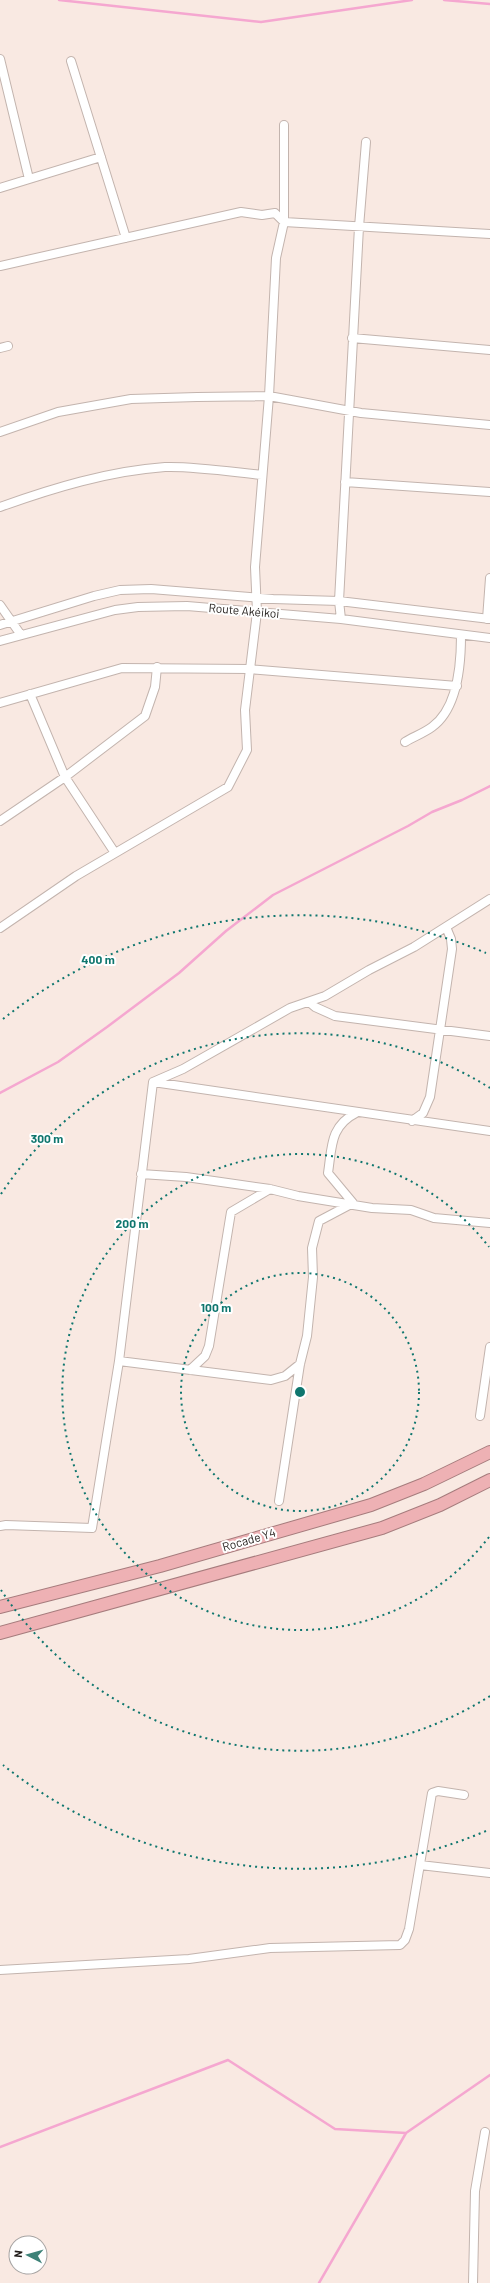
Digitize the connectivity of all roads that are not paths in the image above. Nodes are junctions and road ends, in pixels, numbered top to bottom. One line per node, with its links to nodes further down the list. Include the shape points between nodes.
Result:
1 (0, 59): 6 (street)
2 (71, 61): 5 (street)
3 (284, 125): 8 (street)
4 (366, 142): 9 (street)
5 (101, 156): 6 (street); 11 (street)
6 (29, 179): 7 (street)
7 (0, 188)
8 (284, 222): 9 (street); 11 (street, via 276,213 262,215 241,212); 15 (street, via 276,258)
9 (359, 227): 10 (street); 13 (street)
10 (490, 234)
11 (126, 238): 12 (street)
12 (0, 266)
13 (352, 338): 14 (street); 16 (street)
14 (490, 350)
15 (269, 396): 16 (street); 18 (street, via 131,399 58,412); 19 (street)
16 (348, 412): 17 (street); 20 (street)
17 (490, 425)
18 (0, 432)
19 (262, 474): 22 (street, via 167,467 124,472); 24 (street, via 255,567)
20 (344, 482): 21 (street); 25 (street)
21 (490, 492)
22 (0, 507)
23 (490, 578): 29 (street)
24 (257, 598): 25 (street, Route Akéikoi); 27 (street); 30 (street, Route Akéikoi, via 151,589 120,590)
25 (339, 601): 28 (street); 29 (street, Route Akéikoi)
26 (0, 605): 30 (street)
27 (257, 612): 28 (street, Route Akéikoi); 32 (street, Route Akéikoi, via 187,606 138,607 115,610); 37 (street)
28 (341, 619): 33 (street, Route Akéikoi)
29 (489, 619)
30 (13, 621): 31 (street, Route Akéikoi); 32 (street)
31 (0, 625)
32 (21, 635): 35 (street, Route Akéikoi)
33 (461, 636): 34 (street, Route Akéikoi); 38 (street)
34 (490, 638)
35 (0, 641)
36 (157, 667): 37 (street); 39 (street, via 122,668); 42 (street, via 155,687 145,716)
37 (249, 669): 38 (street); 44 (street, via 245,710 246,750 230,785)
38 (457, 686): 41 (street, via 441,718 432,727)
39 (30, 694): 40 (street); 42 (street)
40 (0, 703)
41 (404, 742)
42 (65, 777): 43 (street); 44 (street)
43 (0, 821)
44 (115, 853): 47 (street, via 76,876)
45 (490, 899): 46 (street)
46 (446, 927): 48 (street, via 325,996); 49 (street, via 452,949)
47 (0, 928)
48 (309, 1002): 49 (street, via 335,1016); 51 (street, via 290,1008 183,1069)
49 (441, 1028): 50 (street); 53 (street, via 428,1105 423,1113)
50 (490, 1036)
51 (153, 1082): 52 (street); 55 (street)
52 (356, 1113): 53 (street); 57 (street, via 344,1118 335,1132 328,1173)
53 (412, 1121): 54 (street)
54 (490, 1131)
55 (142, 1174): 56 (street, via 186,1177); 60 (street)
56 (270, 1189): 57 (street, via 298,1196); 62 (street, via 231,1212 209,1346 205,1356)
57 (353, 1203): 58 (street, via 372,1208 411,1210 434,1218); 61 (street, via 319,1221 312,1248 313,1277 307,1336)
58 (490, 1223)
59 (490, 1346): 63 (street)
60 (118, 1361): 62 (street); 67 (street, via 92,1528)
61 (300, 1364): 62 (street, via 285,1376 272,1380); 66 (street)
62 (190, 1370)
63 (480, 1416)
64 (490, 1452): 68 (highway, Rocade Y4, via 424,1484 371,1505 160,1566)
65 (490, 1480): 69 (highway, Rocade Y4, via 440,1505 382,1528)
66 (279, 1501)
67 (0, 1526)
68 (0, 1607)
69 (0, 1633)
70 (464, 1795): 71 (street, via 438,1791 432,1793)
71 (420, 1865): 72 (street); 73 (street, via 409,1928 405,1940 400,1945 270,1948 189,1959)
72 (490, 1873)
73 (0, 1970)
74 (485, 2132): 75 (street, via 475,2191)
75 (473, 2283)

